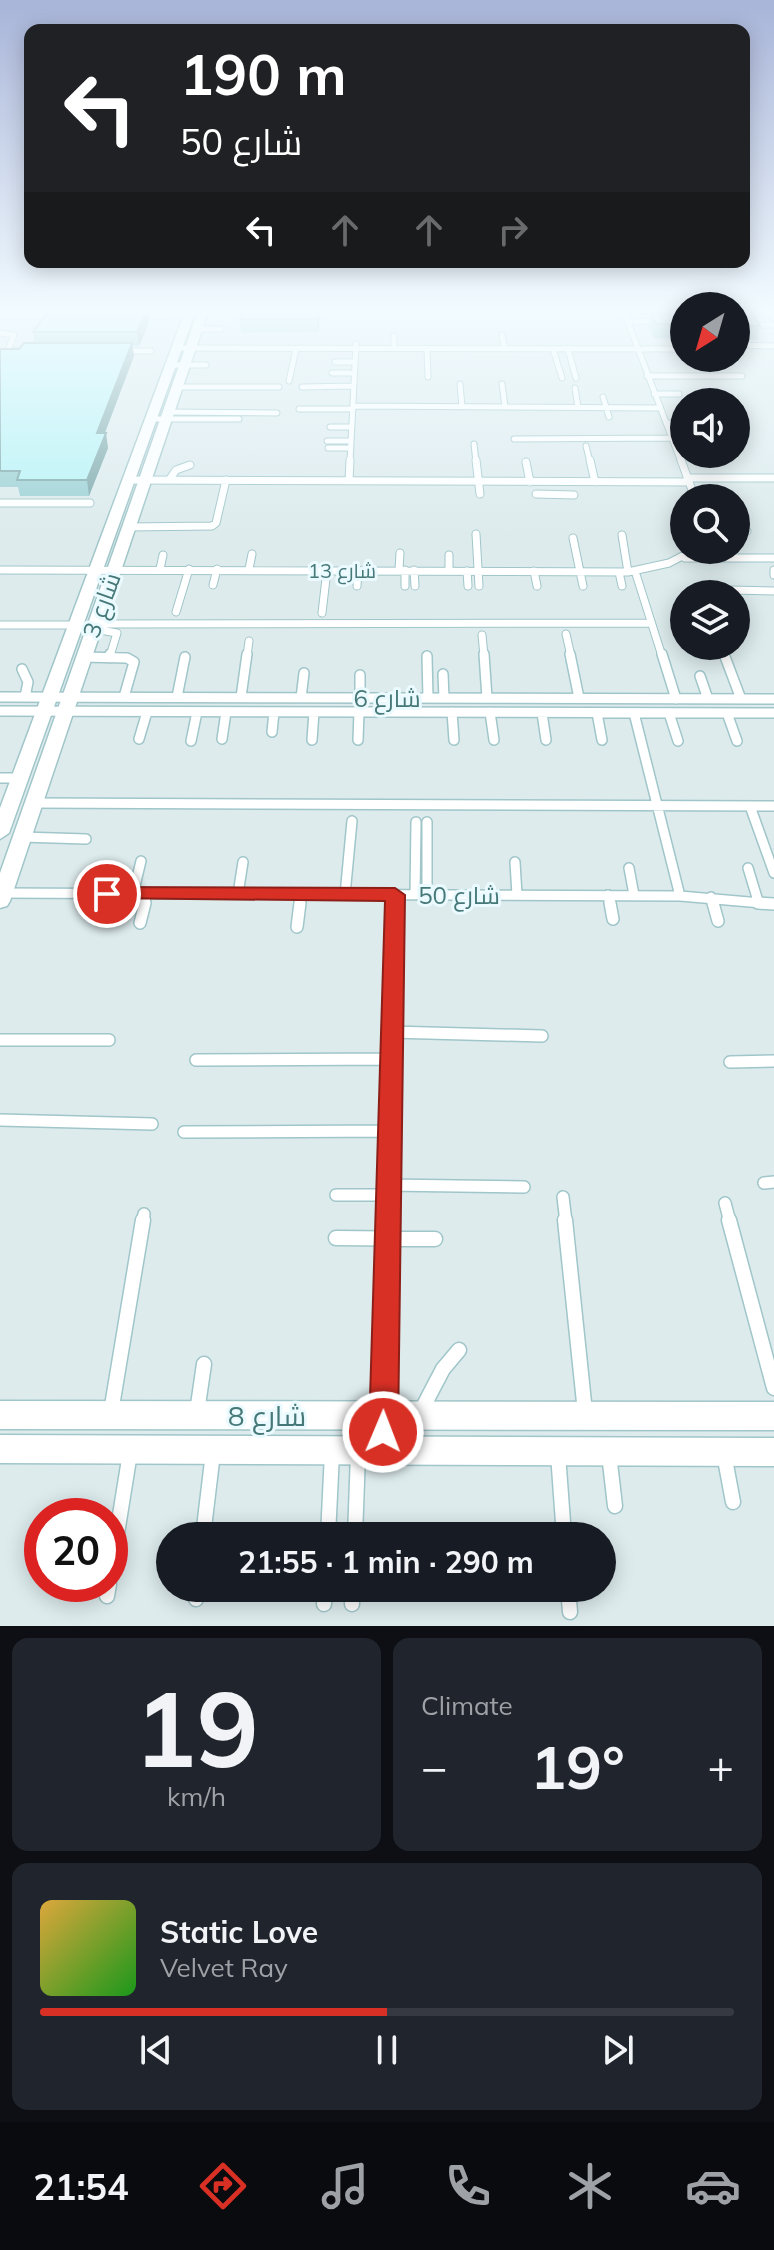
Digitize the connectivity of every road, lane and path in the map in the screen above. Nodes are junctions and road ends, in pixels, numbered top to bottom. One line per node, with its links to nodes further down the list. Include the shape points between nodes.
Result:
1 (460, 384): 17 (lane)
2 (502, 384): 19 (lane)
3 (166, 385): 33 (street, شارع 3)
4 (650, 385): 10 (lane)
5 (354, 386): 8 (lane); 23 (lane)
6 (176, 387): 7 (lane); 27 (street, شارع 3)
7 (279, 387)
8 (302, 387)
9 (575, 388): 21 (lane)
10 (654, 394): 11 (lane); 24 (lane)
11 (670, 394)
12 (603, 397): 22 (lane)
13 (416, 398): 15 (lane)
14 (401, 407): 15 (lane); 23 (lane); 28 (lane)
15 (416, 407): 16 (lane)
16 (436, 407): 17 (lane); 29 (lane)
17 (462, 407): 18 (lane)
18 (495, 407): 19 (lane); 30 (lane)
19 (505, 407): 20 (lane)
20 (541, 407): 21 (lane); 31 (lane)
21 (578, 407): 22 (lane)
22 (606, 407): 24 (lane); 32 (lane)
23 (353, 408): 25 (lane); 38 (lane)
24 (659, 408): 35 (lane)
25 (299, 409)
26 (277, 413): 27 (lane)
27 (167, 416): 33 (lane); 34 (lane); 54 (street, شارع 3)
28 (401, 416)
29 (437, 416)
30 (496, 416)
31 (543, 417)
32 (609, 417)
33 (149, 419): 53 (street, شارع 3)
34 (239, 419)
35 (666, 423): 36 (lane); 39 (lane)
36 (670, 423)
37 (330, 427): 38 (lane)
38 (352, 427): 42 (lane)
39 (670, 433)
40 (670, 438): 41 (lane)
41 (514, 439)
42 (351, 444): 44 (lane); 60 (lane)
43 (474, 444): 65 (lane)
44 (327, 445)
45 (586, 446): 70 (lane)
46 (526, 462): 67 (lane)
47 (190, 465): 55 (lane, via 176,470)
48 (685, 468): 59 (lane)
49 (234, 471): 56 (lane)
50 (402, 471): 62 (lane)
51 (631, 472): 71 (lane)
52 (774, 478): 59 (lane)
53 (129, 480): 54 (lane); 95 (street, شارع 3)
54 (145, 480): 55 (lane); 83 (street, شارع 3)
55 (169, 480): 56 (lane)
56 (229, 480): 57 (lane); 83 (lane, via 212,526)
57 (270, 480): 58 (lane); 73 (lane)
58 (303, 480): 60 (lane); 75 (lane)
59 (688, 480): 71 (lane); 72 (lane)
60 (349, 481): 61 (lane)
61 (377, 481): 62 (lane); 74 (lane)
62 (402, 481): 63 (lane)
63 (417, 481): 64 (lane); 76 (lane)
64 (436, 481): 65 (lane); 77 (lane)
65 (479, 481): 66 (lane); 79 (lane)
66 (506, 481): 67 (lane); 80 (lane)
67 (530, 482): 68 (lane)
68 (539, 482): 69 (lane); 69 (lane, via 538,494 571,495)
69 (567, 482): 70 (lane)
70 (595, 482): 71 (lane)
71 (631, 482): 78 (lane)
72 (690, 484)
73 (268, 491)
74 (377, 491)
75 (301, 492)
76 (418, 492)
77 (437, 493)
78 (631, 493)
79 (480, 494)
80 (508, 494)
81 (0, 503): 82 (lane)
82 (90, 503)
83 (129, 527): 96 (street, شارع 3)
84 (476, 534): 108 (lane)
85 (622, 535): 111 (lane)
86 (573, 538): 110 (lane)
87 (400, 553): 104 (lane)
88 (252, 554): 100 (lane)
89 (163, 555): 97 (lane)
90 (449, 555): 106 (lane)
91 (750, 558): 92 (lane)
92 (774, 558)
93 (345, 559): 102 (lane)
94 (670, 561): 111 (lane, شارع 13)
95 (96, 569): 96 (lane, شارع 13); 105 (lane, شارع 13); 127 (street, شارع 3)
96 (114, 569): 97 (lane, شارع 13); 128 (street, شارع 3)
97 (160, 569): 98 (lane, شارع 13)
98 (189, 569): 99 (lane, شارع 13); 123 (lane)
99 (217, 569): 100 (lane, شارع 13); 113 (lane)
100 (249, 569): 101 (lane, شارع 13)
101 (327, 570): 102 (lane, شارع 13); 124 (lane)
102 (344, 570): 103 (lane, شارع 13)
103 (358, 570): 104 (lane, شارع 13); 114 (lane)
104 (406, 570): 106 (lane, شارع 13); 115 (lane)
105 (1, 571)
106 (449, 571): 107 (lane, شارع 13)
107 (467, 571): 108 (lane, شارع 13); 116 (lane)
108 (478, 571): 109 (lane, شارع 13); 117 (lane)
109 (534, 571): 110 (lane, شارع 13); 118 (lane)
110 (579, 571): 112 (lane, شارع 13); 119 (lane)
111 (632, 571): 112 (lane, شارع 13); 125 (lane)
112 (619, 572): 120 (lane)
113 (213, 585)
114 (357, 586)
115 (410, 586)
116 (468, 586)
117 (479, 586)
118 (537, 586)
119 (583, 586)
120 (622, 586)
121 (750, 590): 122 (lane)
122 (774, 591)
123 (176, 612)
124 (322, 613)
125 (651, 623): 128 (lane); 154 (lane)
126 (0, 625): 127 (lane)
127 (75, 625): 144 (street, شارع 3)
128 (93, 627): 133 (street, شارع 3); 135 (lane, via 117,633)
129 (566, 634): 153 (lane)
130 (482, 635): 152 (lane)
131 (249, 641): 147 (lane)
132 (427, 656): 150 (lane)
133 (82, 657): 135 (lane); 158 (street, شارع 3)
134 (185, 657): 146 (lane)
135 (109, 658): 145 (lane, via 127,658 135,664)
136 (726, 660): 156 (lane)
137 (22, 669): 143 (lane, via 28,682)
138 (304, 673): 148 (lane)
139 (443, 674): 151 (lane)
140 (360, 675): 149 (lane)
141 (700, 676): 155 (lane)
142 (0, 697): 143 (lane, شارع 6)
143 (25, 697): 144 (lane, شارع 6)
144 (48, 697): 158 (lane, شارع 6); 160 (street, شارع 3)
145 (124, 697): 146 (lane, شارع 6); 158 (lane, شارع 6)
146 (177, 697): 147 (lane, شارع 6)
147 (241, 697): 148 (lane, شارع 6)
148 (301, 698): 149 (lane, شارع 6)
149 (360, 698): 150 (lane, شارع 6)
150 (428, 698): 151 (lane, شارع 6)
151 (444, 698): 152 (lane, شارع 6)
152 (487, 698): 153 (lane, شارع 6)
153 (579, 698): 154 (lane, شارع 6)
154 (676, 699): 155 (lane, شارع 6)
155 (708, 699): 156 (lane, شارع 6)
156 (741, 699): 157 (lane, شارع 6)
157 (774, 699)
158 (66, 704): 160 (lane, شارع 6); 161 (lane, شارع 6); 189 (street, شارع 3)
159 (0, 711): 160 (lane, شارع 6)
160 (43, 711): 188 (street, شارع 3)
161 (147, 712): 162 (lane, شارع 6); 176 (lane)
162 (197, 712): 163 (lane, شارع 6); 184 (lane)
163 (226, 712): 164 (lane, شارع 6); 177 (lane)
164 (274, 712): 165 (lane, شارع 6); 175 (lane)
165 (314, 712): 166 (lane, شارع 6); 178 (lane)
166 (359, 712): 167 (lane, شارع 6); 179 (lane)
167 (452, 712): 168 (lane, شارع 6); 180 (lane)
168 (490, 712): 169 (lane, شارع 6); 181 (lane)
169 (542, 713): 170 (lane, شارع 6); 182 (lane)
170 (597, 713): 171 (lane, شارع 6); 183 (lane)
171 (634, 713): 172 (lane, شارع 6); 191 (lane)
172 (669, 713): 173 (lane, شارع 6); 185 (lane)
173 (727, 713): 174 (lane, شارع 6); 186 (lane)
174 (774, 713)
175 (272, 732)
176 (139, 739)
177 (222, 739)
178 (312, 740)
179 (358, 740)
180 (454, 740)
181 (494, 740)
182 (546, 740)
183 (602, 740)
184 (191, 741)
185 (678, 741)
186 (737, 741)
187 (0, 778): 188 (lane)
188 (19, 778): 190 (street, شارع 3)
189 (34, 803): 191 (lane); 196 (street, شارع 3)
190 (5, 804): 195 (street, شارع 3)
191 (659, 805): 192 (lane); 216 (lane)
192 (750, 806): 193 (lane); 203 (lane)
193 (774, 806)
194 (352, 821): 208 (lane)
195 (0, 833)
196 (22, 837): 197 (lane); 215 (street, شارع 3)
197 (86, 839)
198 (141, 861): 204 (lane)
199 (243, 862): 206 (lane)
200 (515, 862): 212 (lane)
201 (629, 868): 214 (lane)
202 (748, 868): 218 (lane)
203 (774, 873)
204 (133, 894): 205 (lane, شارع 50); 215 (lane, شارع 50)
205 (147, 894): 206 (lane, شارع 50); 222 (lane)
206 (238, 894): 207 (lane, شارع 50)
207 (301, 894): 208 (lane, شارع 50); 223 (lane)
208 (345, 895): 209 (lane, شارع 50)
209 (395, 895): 210 (lane, شارع 50); 224 (lane)
210 (415, 895): 211 (lane, شارع 50); 211 (lane, via 421,822)
211 (427, 895): 212 (lane, شارع 50)
212 (517, 895): 213 (lane, شارع 50)
213 (608, 895): 214 (lane, شارع 50); 220 (lane)
214 (634, 895): 216 (lane, شارع 50)
215 (1, 896)
216 (680, 896): 217 (lane, شارع 50)
217 (711, 897): 218 (lane, شارع 50); 221 (lane)
218 (758, 901): 219 (lane, شارع 50)
219 (774, 904)
220 (613, 919)
221 (718, 921)
222 (140, 923)
223 (297, 927)
224 (392, 1032): 225 (lane); 228 (lane)
225 (542, 1036)
226 (0, 1040): 227 (lane)
227 (109, 1040)
228 (391, 1059): 229 (lane); 234 (lane)
229 (196, 1060)
230 (774, 1061): 231 (lane)
231 (730, 1062)
232 (0, 1120): 233 (lane)
233 (152, 1124)
234 (390, 1131): 235 (lane); 237 (lane)
235 (184, 1132)
236 (524, 1187): 237 (lane)
237 (388, 1190): 238 (lane); 243 (lane)
238 (336, 1195)
239 (563, 1197): 251 (lane)
240 (725, 1203): 247 (lane)
241 (144, 1214): 252 (lane)
242 (336, 1238): 243 (lane)
243 (387, 1239): 244 (lane); 248 (lane)
244 (435, 1239)
245 (459, 1350): 250 (lane)
246 (204, 1364): 253 (lane)
247 (774, 1388)
248 (384, 1414): 250 (street, شارع 8); 253 (street, شارع 8); 258 (lane)
249 (0, 1415): 252 (street, شارع 8)
250 (420, 1415): 251 (street, شارع 8)
251 (585, 1415): 254 (street, شارع 8)
252 (110, 1416): 253 (street, شارع 8)
253 (197, 1416)
254 (774, 1416)
255 (0, 1449): 256 (street, شارع 8)
256 (131, 1450): 257 (street, شارع 8); 263 (lane)
257 (213, 1450): 258 (street, شارع 8); 266 (lane)
258 (358, 1450): 259 (street, شارع 8); 267 (lane); 268 (lane)
259 (558, 1451): 260 (street, شارع 8); 269 (lane)
260 (608, 1451): 261 (street, شارع 8); 265 (lane)
261 (723, 1451): 262 (street, شارع 8); 264 (lane)
262 (774, 1452)
263 (123, 1498)
264 (733, 1502)
265 (615, 1506)
266 (205, 1522)
267 (333, 1522)
268 (355, 1522)
269 (563, 1522)
270 (569, 1602): 271 (lane)
271 (570, 1612)

